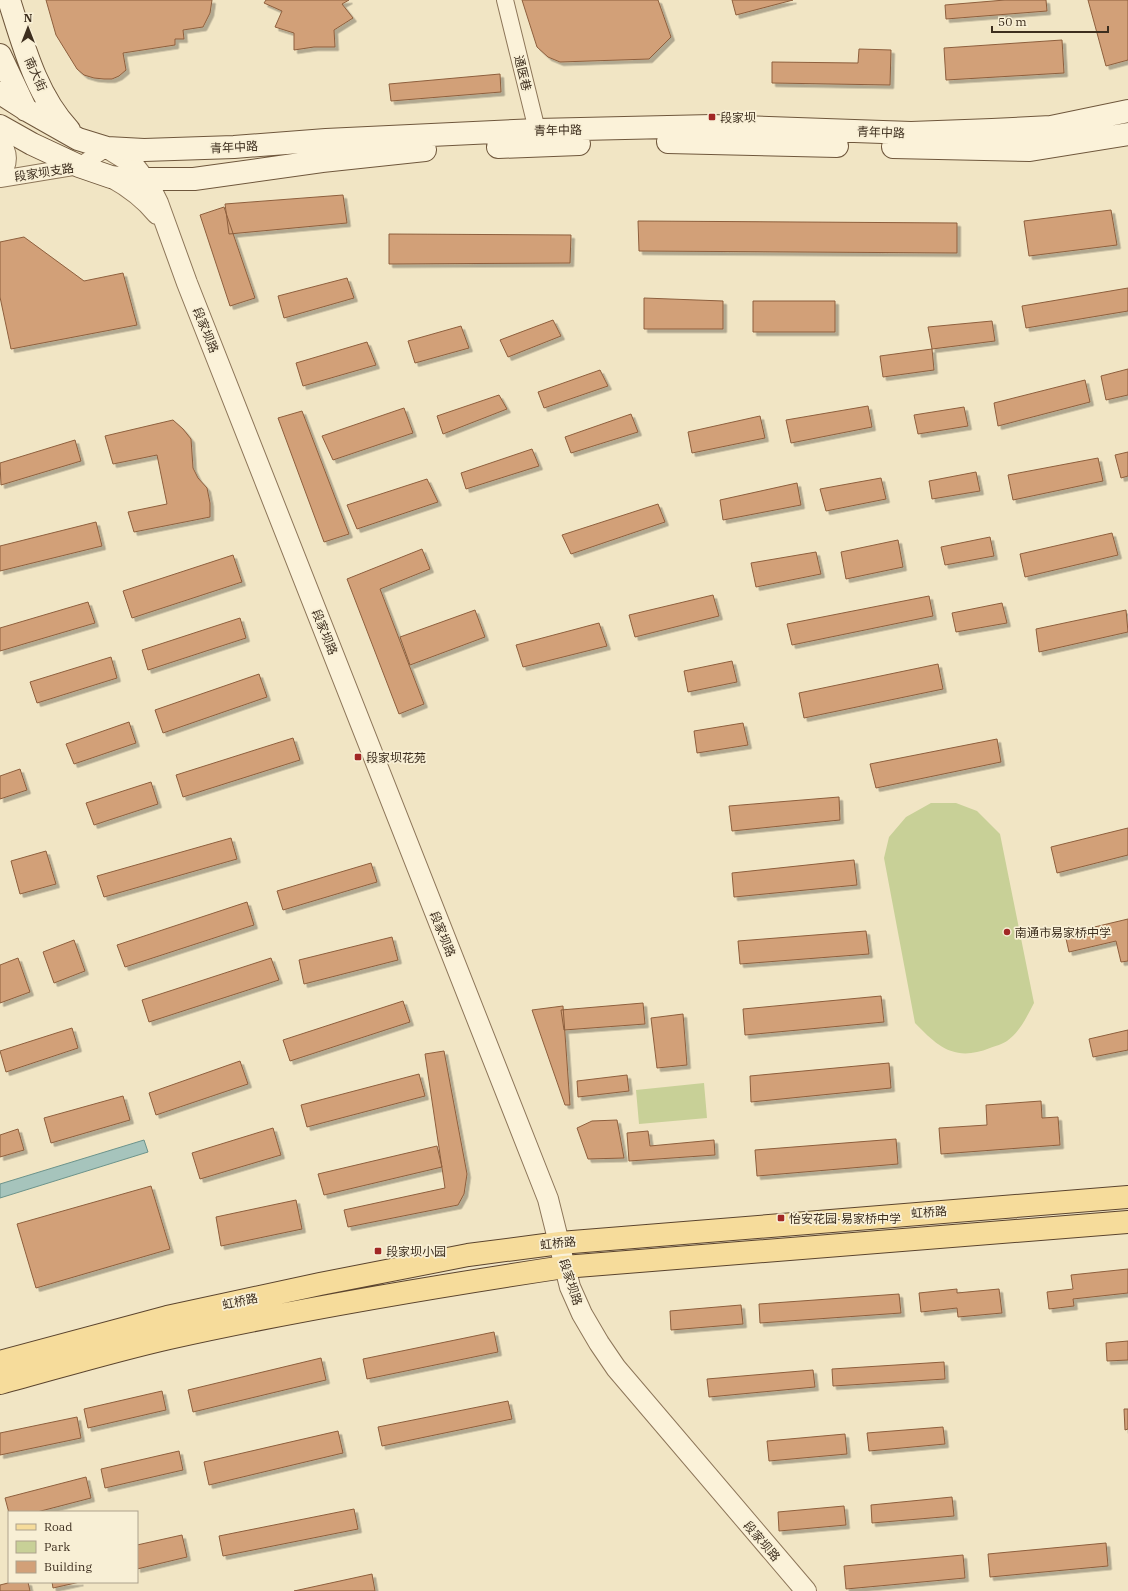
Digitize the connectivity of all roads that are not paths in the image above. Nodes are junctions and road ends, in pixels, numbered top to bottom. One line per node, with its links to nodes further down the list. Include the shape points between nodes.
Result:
1 (9, 0): 10 (main road, 南大街, via 21,40 48,102 60,121)
2 (505, 0): 9 (street, 通医巷)
3 (0, 55): 5 (main road, 南大街)
4 (0, 93): 5 (main road, 青年中路)
5 (26, 109): 10 (main road, 青年中路); 13 (main road, 南大街, via 34,125 51,146)
6 (1128, 111): 9 (main road, 青年中路, via 1051,126 992,130 911,133 712,126)
7 (0, 126): 13 (main road, 青年中路)
8 (1128, 134): 9 (main road, 青年中路, via 1030,150)
9 (538, 138): 12 (main road, 青年中路, via 326,140 189,149); 14 (main road, 青年中路, via 412,150 194,179)
10 (78, 139): 12 (main road, 青年中路)
11 (0, 140): 15 (street, via 6,147 8,156 8,163)
12 (107, 148): 13 (street, 段家坝支路); 16 (street, 段家坝路, via 133,164 150,185)
13 (79, 166): 14 (main road, 青年中路); 15 (street, 段家坝支路)
14 (111, 177): 16 (street, 段家坝路, via 147,202)
15 (0, 178)
16 (166, 223): 19 (street, 段家坝路, via 187,283 548,1199)
17 (1128, 1197): 19 (main road, 虹桥路)
18 (1128, 1222): 20 (main road, 虹桥路)
19 (560, 1243): 20 (street, 段家坝路); 21 (main road, 虹桥路, via 468,1254 313,1285 167,1317)
20 (564, 1267): 22 (main road, 虹桥路, via 332,1305 184,1335); 23 (street, 段家坝路, via 582,1314 616,1368)
21 (0, 1362)
22 (0, 1383)
23 (806, 1591)

